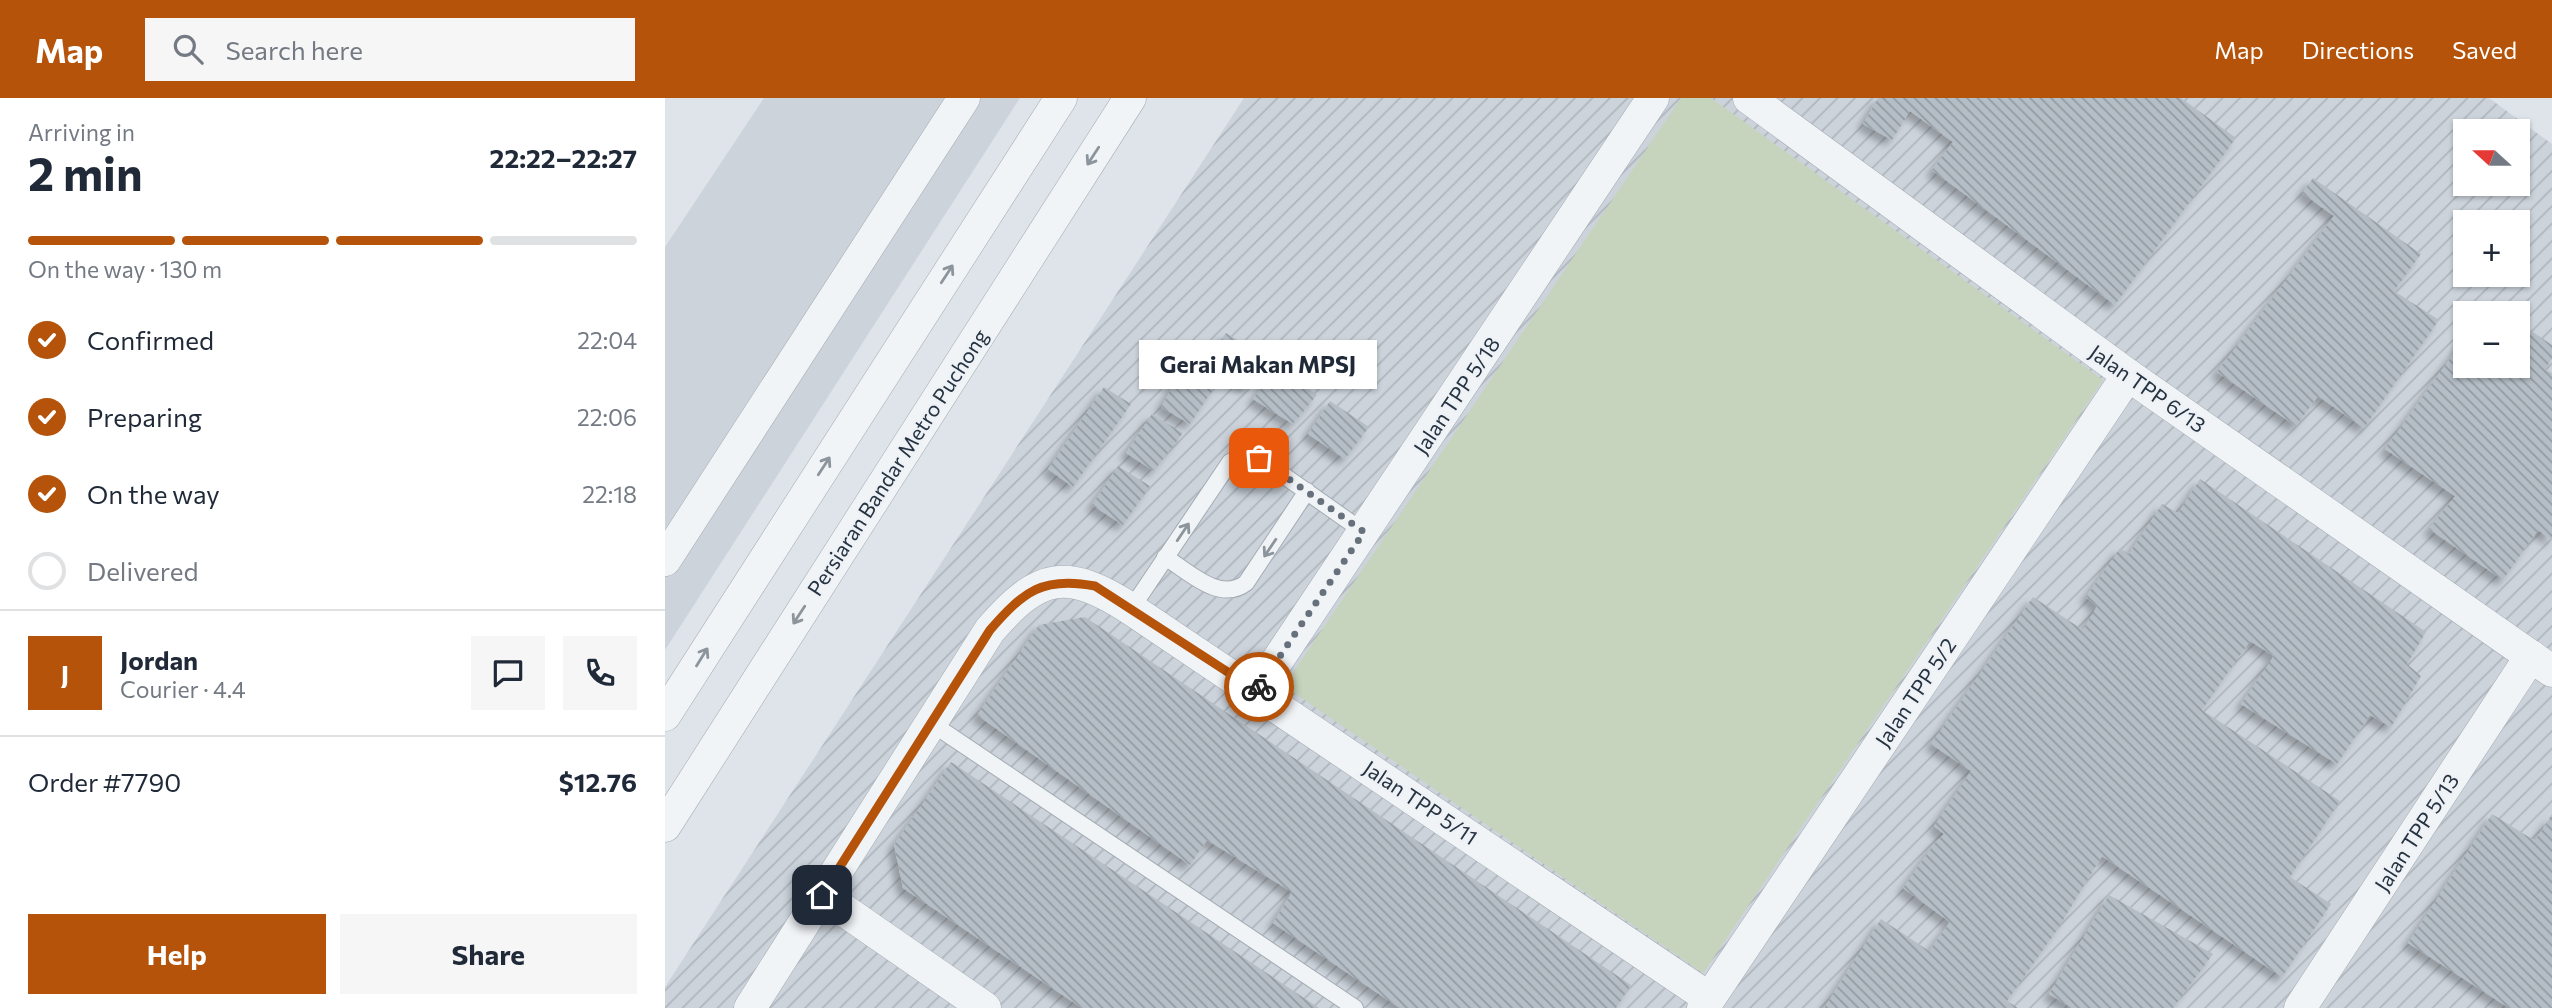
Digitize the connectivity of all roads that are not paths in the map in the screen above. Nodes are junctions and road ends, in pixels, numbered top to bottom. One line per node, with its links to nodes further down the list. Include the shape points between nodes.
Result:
1 (964, 98): 10 (street)
2 (1061, 98): 14 (street, one-way to 2)
3 (1130, 98): 16 (street, Persiaran Bandar Metro Puchong, one-way to 16)
4 (1653, 98): 8 (street, Jalan TPP 5/18)
5 (1749, 98): 6 (street, Jalan TPP 6/13)
6 (2128, 376): 12 (street, Jalan TPP 6/13); 18 (street, Jalan TPP 5/2)
7 (1307, 491): 8 (lane); 9 (lane, one-way to 9, via 1246,583 1235,592 1213,587); 9 (lane, one-way to 7, via 1230,462 1244,454 1259,458)
8 (1364, 532): 13 (street, Jalan TPP 5/18)
9 (1165, 557): 11 (lane)
10 (665, 560)
11 (1131, 608): 13 (street, Jalan TPP 5/11); 15 (street, Jalan TPP 5/11, via 1095,586 1065,580 1039,587 1011,605 990,630)
12 (2541, 663): 22 (street, Jalan TPP 5/13)
13 (1257, 691): 18 (street, Jalan TPP 5/11)
14 (665, 715)
15 (931, 723): 17 (street, Jalan TPP 5/11); 21 (lane)
16 (665, 826)
17 (822, 895): 19 (street, Jalan TPP 5/11); 20 (street)
18 (1706, 1003)
19 (750, 1008)
20 (985, 1008)
21 (1355, 1008)
22 (2300, 1008)

